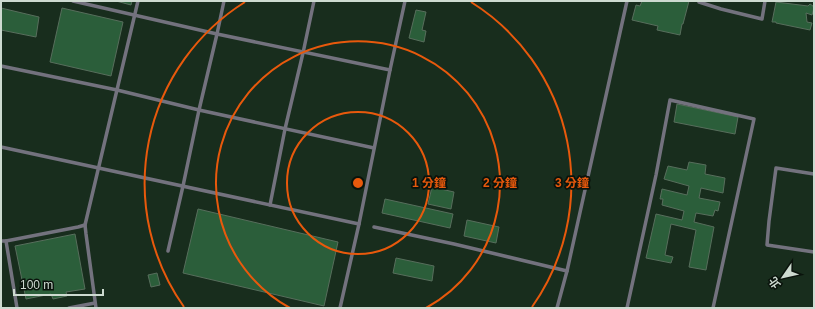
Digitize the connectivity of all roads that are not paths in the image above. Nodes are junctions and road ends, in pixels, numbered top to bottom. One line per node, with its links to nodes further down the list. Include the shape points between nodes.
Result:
1 (73, 1): 9 (lane)
2 (138, 1): 9 (lane)
3 (224, 1): 10 (lane)
4 (314, 1): 11 (lane)
5 (404, 1): 13 (lane)
6 (627, 1): 30 (lane)
7 (765, 1): 8 (lane, via 762,19)
8 (699, 2)
9 (135, 16): 10 (lane); 14 (lane)
10 (218, 34): 11 (lane); 15 (lane)
11 (303, 52): 13 (lane); 16 (lane)
12 (1, 66): 14 (lane)
13 (390, 70): 18 (lane)
14 (117, 90): 15 (lane); 19 (lane)
15 (199, 110): 16 (lane); 21 (lane)
16 (285, 129): 18 (lane); 22 (lane)
17 (1, 147): 19 (lane)
18 (374, 148): 23 (lane)
19 (99, 167): 21 (lane); 24 (lane)
20 (814, 174): 29 (lane, via 776,168 767,245)
21 (183, 186): 22 (lane); 28 (lane)
22 (270, 205): 23 (lane)
23 (359, 224): 34 (lane)
24 (86, 225): 27 (lane); 31 (lane)
25 (374, 227): 30 (lane)
26 (1, 241): 27 (lane)
27 (6, 241): 32 (lane)
28 (168, 251)
29 (814, 252)
30 (567, 271): 35 (lane)
31 (96, 306): 33 (lane)
32 (17, 308)
33 (69, 308)
34 (340, 308)
35 (558, 308)
36 (627, 308): 37 (lane, via 670,100 754,119)
37 (713, 308)

